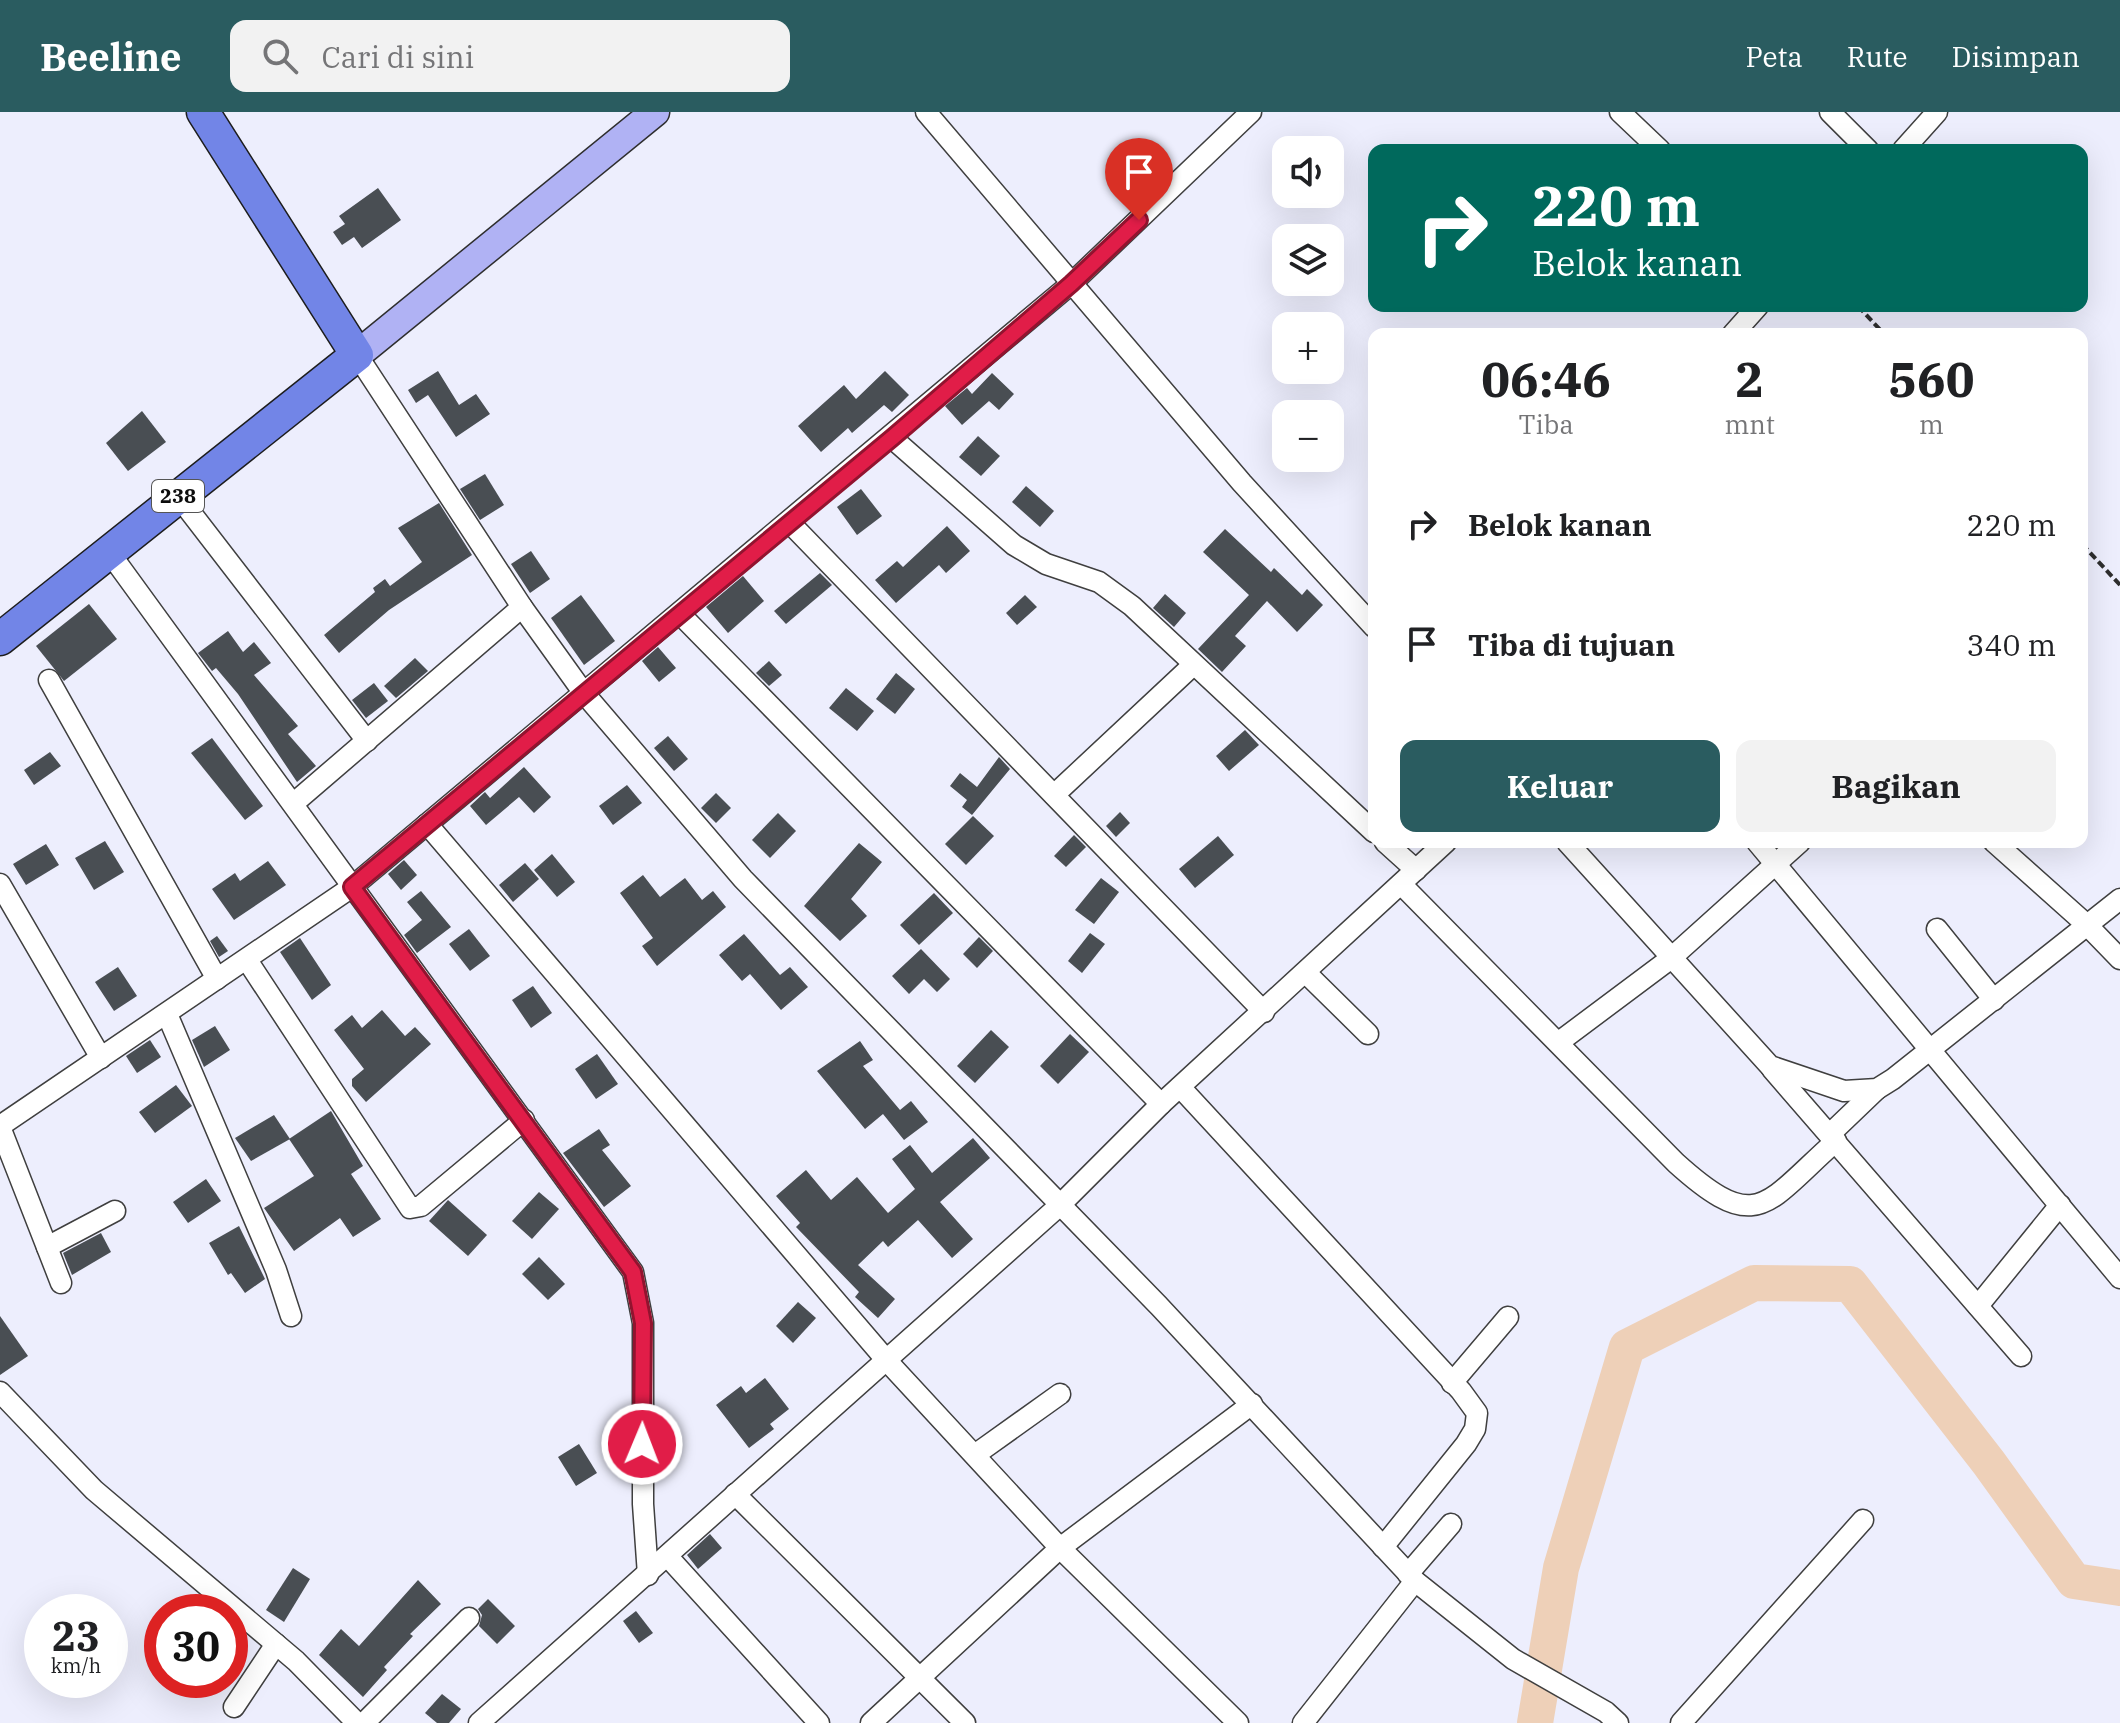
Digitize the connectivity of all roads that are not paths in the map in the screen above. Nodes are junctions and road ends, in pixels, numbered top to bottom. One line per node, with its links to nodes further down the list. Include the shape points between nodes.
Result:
1 (203, 112): 14 (main road)
2 (655, 112): 14 (main road)
3 (926, 112): 11 (street)
4 (1251, 112): 11 (street)
5 (1620, 112): 8 (street)
6 (1830, 112): 9 (street)
7 (1937, 112): 10 (street)
8 (1654, 144)
9 (1862, 144)
10 (1908, 144)
11 (1071, 284): 15 (street); 21 (street)
12 (1753, 312): 13 (street)
13 (1738, 328)
14 (357, 355): 16 (main road, 238); 19 (street)
15 (892, 438): 17 (street); 23 (street, via 1014,545 1110,589)
16 (178, 496): 18 (main road, 238); 26 (street)
17 (790, 523): 20 (street); 27 (street)
18 (109, 552): 22 (main road, 238); 28 (street)
19 (522, 607): 25 (street); 26 (street)
20 (680, 614): 25 (street); 59 (street)
21 (1368, 620)
22 (0, 639)
23 (1192, 666): 27 (street); 30 (street)
24 (49, 680): 48 (street)
25 (583, 692): 29 (street); 64 (street, via 743,879)
26 (367, 741): 28 (street)
27 (1054, 795): 50 (street)
28 (294, 803): 40 (street)
29 (427, 824): 40 (street); 73 (street)
30 (1368, 827)
31 (1389, 848): 38 (street)
32 (1440, 848): 38 (street)
33 (1572, 848): 44 (street)
34 (1762, 848): 37 (street)
35 (1793, 848): 37 (street)
36 (2001, 848): 42 (street)
37 (1775, 865): 44 (street); 54 (street)
38 (1409, 877): 47 (street); 53 (street)
39 (0, 884): 55 (street)
40 (352, 887): 46 (street); 60 (street)
41 (2120, 899): 42 (street)
42 (2087, 925): 45 (street); 49 (street)
43 (1937, 929): 49 (street)
44 (1670, 959): 53 (street); 56 (street)
45 (2120, 959)
46 (247, 960): 48 (street); 60 (street, via 410,1208 421,1206)
47 (1306, 973): 50 (street); 52 (street)
48 (217, 979): 51 (street)
49 (1994, 1000): 54 (street)
50 (1264, 1012): 57 (street)
51 (167, 1014): 55 (street); 70 (street)
52 (1368, 1034)
53 (1559, 1042): 62 (street, via 1676,1163 1707,1191 1734,1205 1764,1203)
54 (1932, 1050): 58 (street); 63 (street)
55 (101, 1058): 61 (street)
56 (1770, 1066): 58 (street, via 1833,1089); 62 (street)
57 (1180, 1087): 59 (street); 74 (street)
58 (1877, 1089): 62 (street)
59 (1161, 1104): 64 (street)
60 (524, 1120): 85 (street, via 618,1246 637,1283 643,1323 642,1489)
61 (0, 1126): 66 (street)
62 (1833, 1138): 69 (street)
63 (2060, 1205): 67 (street); 69 (street)
64 (1059, 1206): 73 (street); 77 (street)
65 (115, 1211): 66 (street)
66 (47, 1247): 68 (street)
67 (2120, 1278)
68 (61, 1283)
69 (1978, 1306): 72 (street)
70 (291, 1316)
71 (1508, 1317): 74 (street)
72 (2021, 1356)
73 (888, 1362): 78 (street); 79 (street)
74 (1452, 1383): 82 (street, via 1474,1408 1475,1429)
75 (0, 1392): 88 (street, via 94,1490)
76 (1060, 1394): 78 (street)
77 (1252, 1404): 82 (street); 83 (street)
78 (976, 1454): 83 (street)
79 (735, 1494): 84 (street); 89 (street)
80 (1863, 1520): 100 (street)
81 (1451, 1524): 86 (street)
82 (1383, 1547): 86 (street)
83 (1060, 1548): 89 (street); 97 (street)
84 (669, 1558): 85 (street); 94 (street)
85 (648, 1575): 93 (street)
86 (1411, 1577): 98 (street); 99 (street, via 1513,1659)
87 (469, 1618): 92 (street)
88 (276, 1644): 90 (street); 91 (street)
89 (917, 1678): 95 (street); 96 (street)
90 (234, 1707)
91 (357, 1723)
92 (364, 1723)
93 (479, 1723)
94 (819, 1723)
95 (871, 1723)
96 (965, 1723)
97 (1238, 1723)
98 (1303, 1723)
99 (1618, 1723)
100 (1681, 1723)

